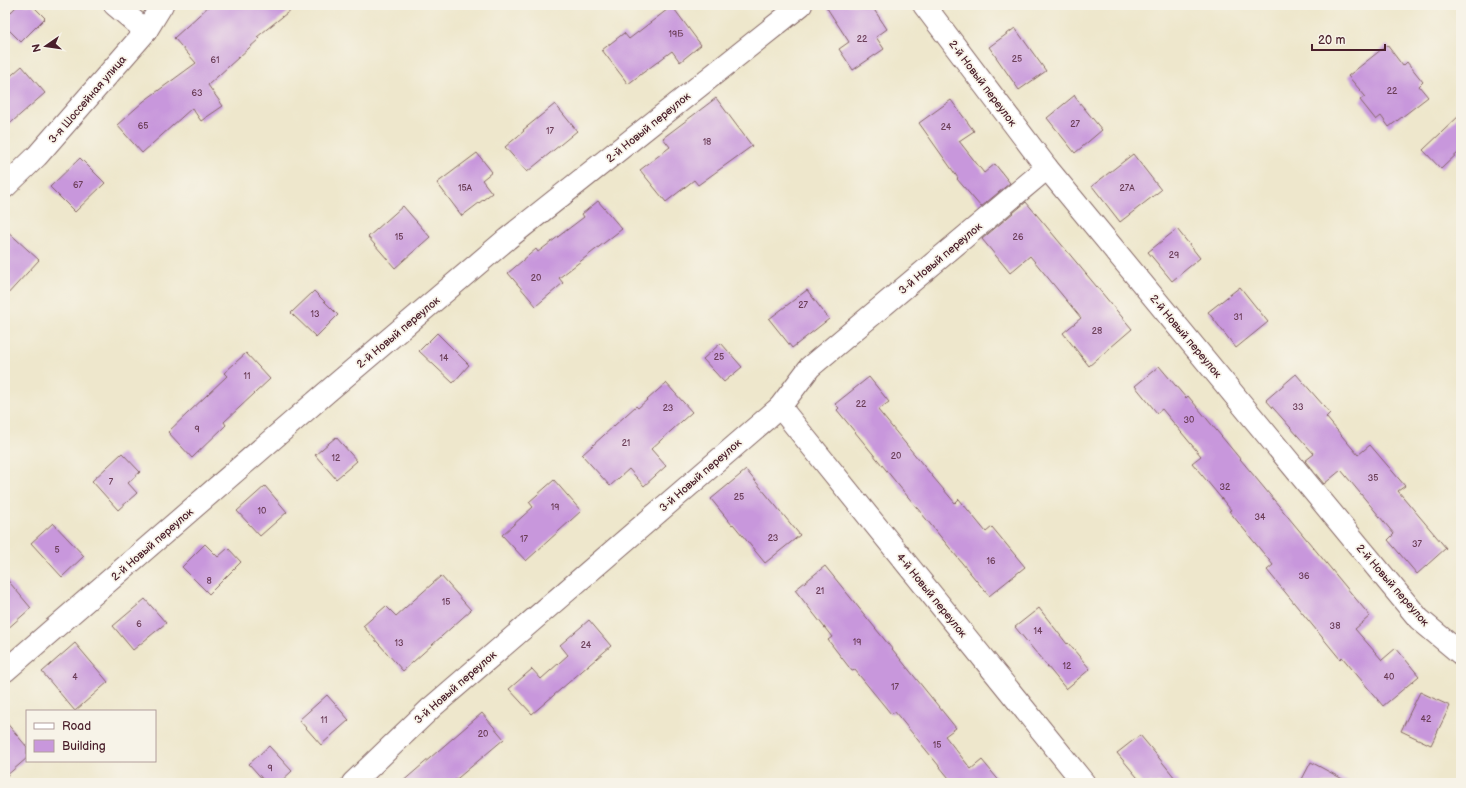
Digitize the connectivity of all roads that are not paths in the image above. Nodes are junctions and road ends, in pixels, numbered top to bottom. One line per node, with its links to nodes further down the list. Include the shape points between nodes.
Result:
1 (115, 5): 5 (street)
2 (162, 5): 5 (street, 3-я Шоссейная улица)
3 (801, 5): 10 (street, 2-й Новый переулок, via 507,240)
4 (924, 5): 6 (street, 2-й Новый переулок)
5 (146, 31): 7 (street, 3-я Шоссейная улица, via 37,156)
6 (1047, 168): 8 (street, 3-й Новый переулок, via 810,367); 9 (street, 2-й Новый переулок, via 1419,619)
7 (5, 187)
8 (780, 407): 11 (street, 3-й Новый переулок, via 430,708); 12 (street, 4-й Новый переулок)
9 (1461, 654)
10 (5, 671)
11 (353, 783)
12 (1084, 783)

